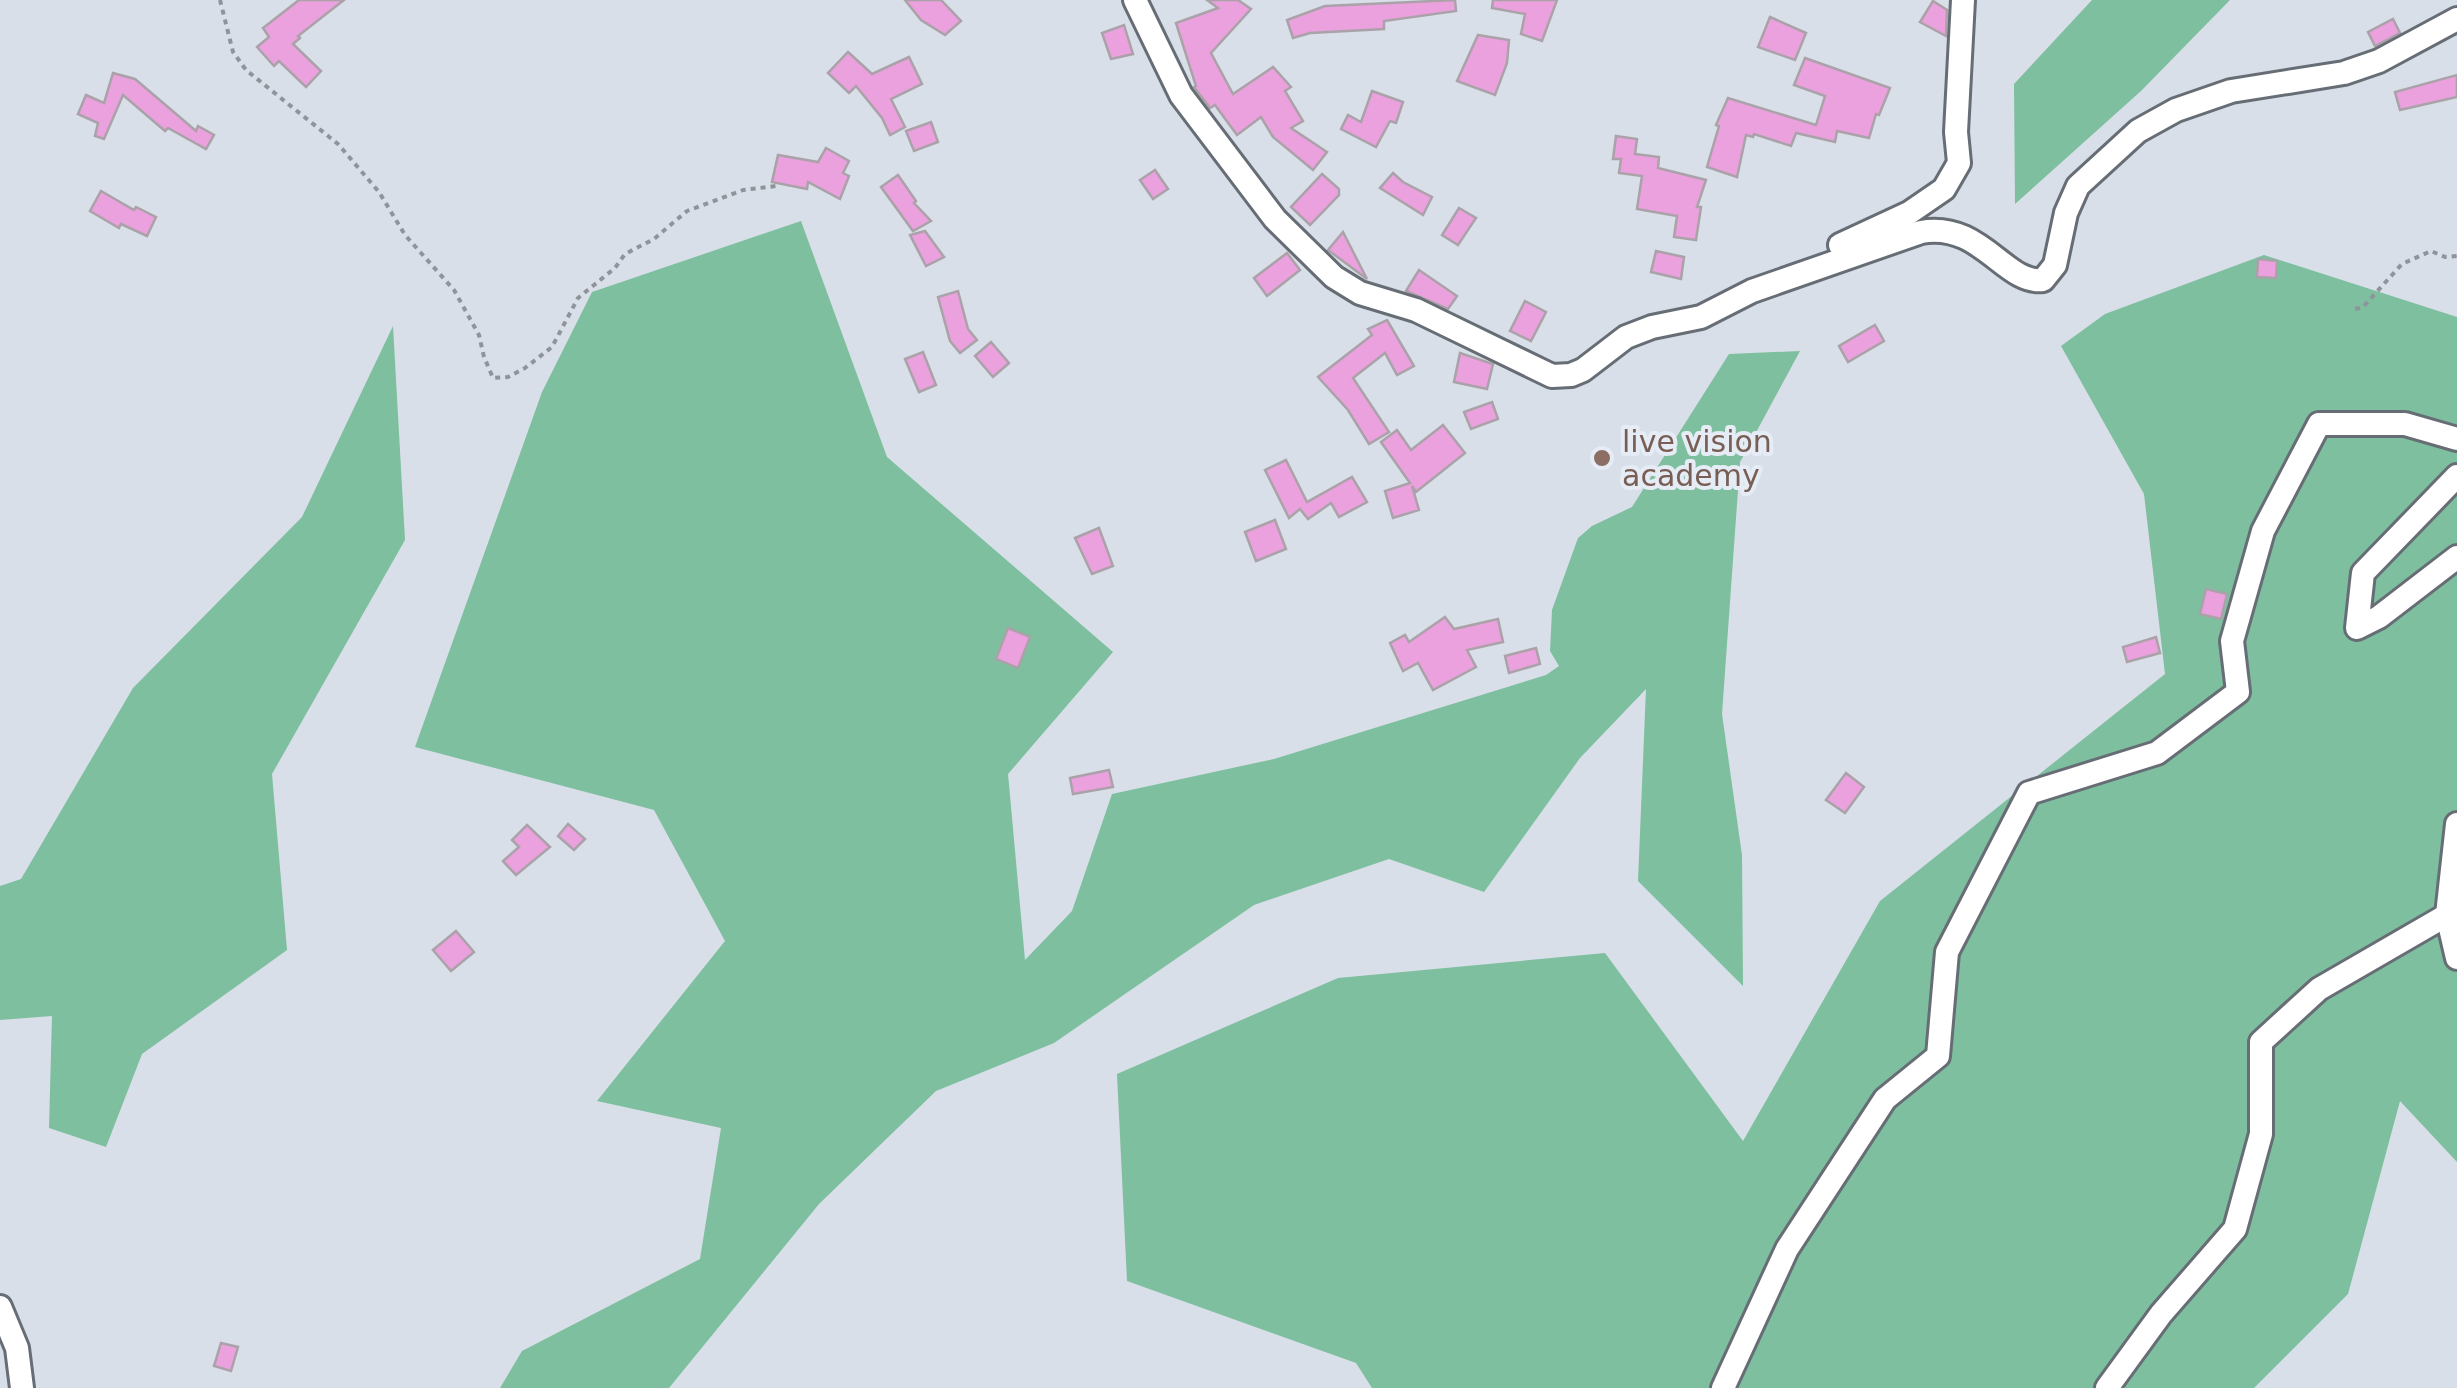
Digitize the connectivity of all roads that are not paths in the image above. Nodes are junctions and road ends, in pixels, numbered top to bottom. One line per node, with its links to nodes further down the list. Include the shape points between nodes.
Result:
1 (1136, 0): 4 (street, via 1181,94 1275,219 1334,277 1552,376 1583,370 1626,337 1701,317)
2 (1963, 0): 4 (street, via 1958,163 1944,189 1824,251)
3 (2457, 19): 4 (street, via 2379,61 2230,91 2138,131 2078,186 2055,265 2043,280 2027,279 1977,243 1938,229)
4 (1816, 267)
5 (2457, 439): 13 (street, via 2405,424 2319,424 2264,531 2232,641 2238,692 2158,753 2029,793 1947,952 1938,1056 1885,1099 1787,1249)
6 (2457, 476): 7 (street, via 2362,573 2356,628)
7 (2457, 557)
8 (2457, 824): 9 (street)
9 (2448, 915): 10 (street); 14 (street, via 2319,989 2261,1042 2260,1134 2234,1229)
10 (2457, 958)
11 (0, 1306): 12 (street)
12 (22, 1388)
13 (1723, 1388)
14 (2107, 1388)

